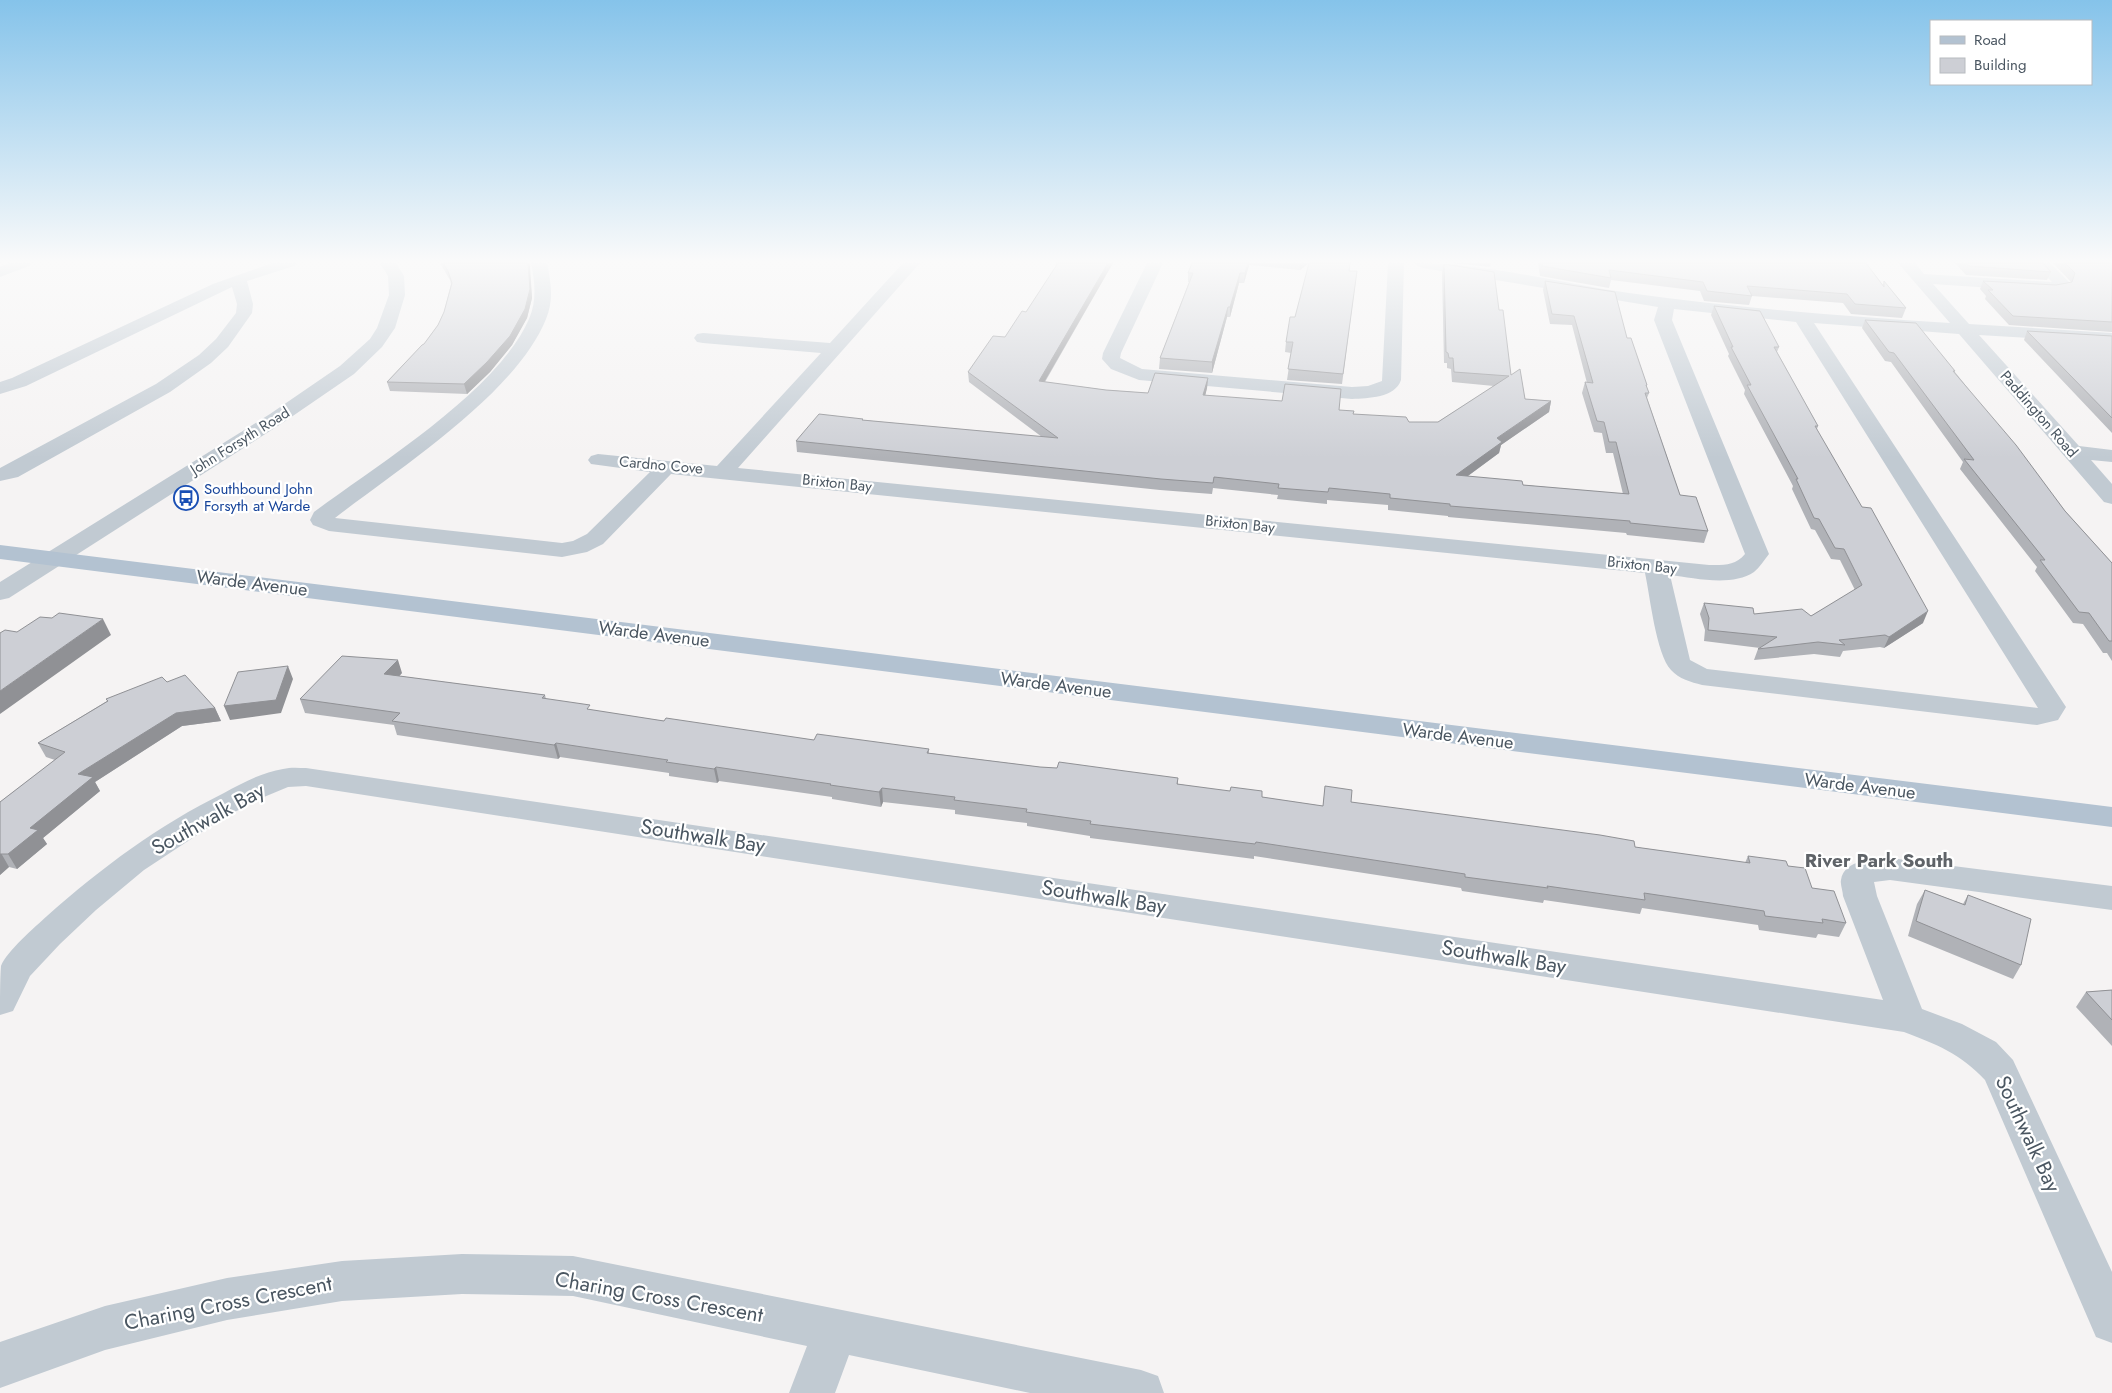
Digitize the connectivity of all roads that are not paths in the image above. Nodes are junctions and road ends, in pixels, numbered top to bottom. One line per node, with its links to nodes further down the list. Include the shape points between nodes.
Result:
1 (130, 328): 14 (street, via 19,382)
2 (233, 328): 20 (street, via 205,359 163,388)
3 (386, 328): 23 (street, John Forsyth Road, via 376,343 327,385)
4 (532, 328): 18 (street, via 501,374 438,430 321,520 328,524 552,549 579,547 595,539)
5 (853, 328): 13 (street)
6 (1124, 328): 7 (street, via 1111,359 1139,374 1352,393 1382,390 1390,385)
7 (1394, 328)
8 (1666, 328): 24 (street, Brixton Bay, via 1757,554 1748,567 1736,572)
9 (1808, 328): 24 (street, via 2052,707 2051,712 2044,717 2025,716 1702,677 1691,673 1676,659)
10 (1964, 328): 12 (street); 15 (street, Paddington Road)
11 (703, 338): 13 (street)
12 (2112, 338)
13 (834, 349): 19 (street)
14 (0, 388)
15 (2073, 452): 16 (street); 21 (street, Paddington Road)
16 (2112, 456)
17 (598, 460): 18 (street, Cardno Cove)
18 (667, 466): 19 (street, Cardno Cove)
19 (724, 471): 24 (street, Brixton Bay)
20 (0, 475)
21 (2112, 497)
22 (0, 552): 23 (main road, Warde Avenue)
23 (55, 558): 25 (street, John Forsyth Road); 26 (main road, Warde Avenue)
24 (1656, 567)
25 (0, 593)
26 (2112, 818)
27 (2112, 898): 29 (street, via 1890,869 1868,870 1857,879 1860,896)
28 (0, 1002): 29 (street, Southwalk Bay, via 17,968 48,934 133,862 212,811 253,790 284,778 306,777)
29 (1908, 1018): 30 (street, Southwalk Bay, via 1949,1034 1984,1053 2000,1071)
30 (2112, 1322)
31 (835, 1330): 32 (street, Charing Cross Crescent, via 573,1276 462,1274 342,1281 227,1299 105,1328); 33 (street); 34 (street, Charing Cross Crescent)
32 (0, 1365)
33 (812, 1393)
34 (1141, 1393)

